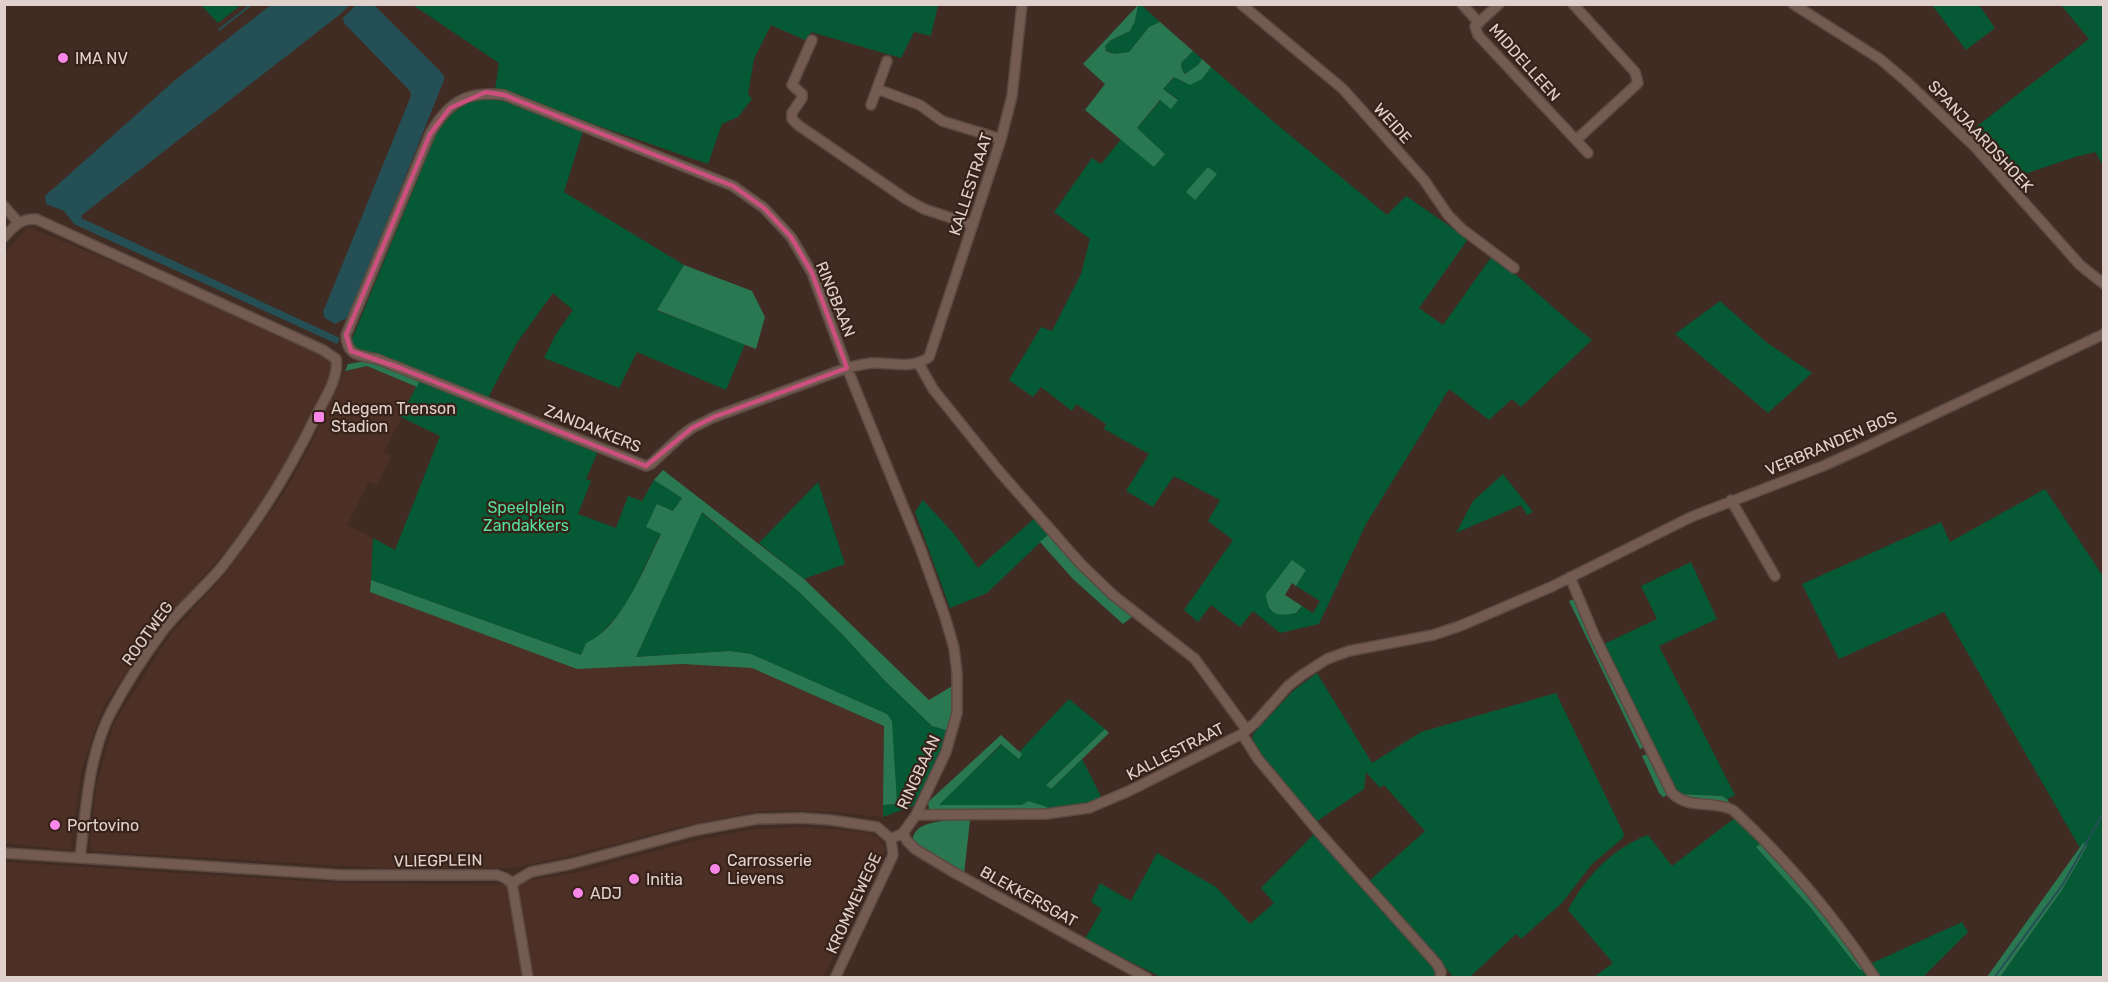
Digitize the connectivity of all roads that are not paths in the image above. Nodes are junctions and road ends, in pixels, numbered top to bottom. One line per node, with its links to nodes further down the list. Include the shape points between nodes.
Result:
1 (1022, 4): 12 (street, KALLESTRAAT, via 1012,96)
2 (1241, 4): 19 (street, WEIDE, via 1343,89 1424,180 1448,215)
3 (1462, 4): 7 (street)
4 (1498, 4): 7 (street, MIDDELLEEN)
5 (1573, 4): 13 (street, via 1635,72 1638,84)
6 (1793, 4): 20 (street, SPANJAARDSHOEK, via 1880,59 1906,81 1952,123 2080,265)
7 (1479, 23): 13 (street, MIDDELLEEN, via 1475,26 1478,35)
8 (812, 40): 17 (street, via 792,85 802,94 792,113 798,125 906,199)
9 (887, 61): 10 (street)
10 (877, 89): 11 (street); 12 (street, via 920,105 942,121)
11 (871, 105)
12 (1001, 139): 17 (street, KALLESTRAAT)
13 (1576, 140): 14 (street, MIDDELLEEN)
14 (1588, 153)
15 (4, 206): 16 (street)
16 (18, 222): 18 (street); 33 (street, ROOTWEG, via 36,219 323,350 336,360 337,367 298,452 248,534 166,628 110,713 90,777)
17 (973, 225): 23 (street, KALLESTRAAT, via 928,357)
18 (4, 237)
19 (1514, 268)
20 (2103, 284)
21 (2103, 334): 25 (street, VERBRANDEN BOS, via 1823,466)
22 (351, 351): 24 (street, ZANDAKKERS, via 646,466 692,428 714,417); 24 (street, RINGBAAN, via 346,334 430,134 450,108 463,99 486,93 504,95 656,154 733,186 764,208 790,237 812,273)
23 (920, 364): 24 (street, via 872,363); 28 (street, KALLESTRAAT, via 933,389 1080,563 1113,595 1195,659)
24 (847, 368): 29 (street, RINGBAAN, via 921,550 954,648 958,691 954,723 946,752)
25 (1731, 500): 26 (street); 27 (street, VERBRANDEN BOS)
26 (1775, 576)
27 (1570, 577): 28 (street, VERBRANDEN BOS, via 1460,626 1328,659 1295,681); 39 (street, via 1595,637 1672,793 1686,803 1714,804 1733,810 1802,882)
28 (1244, 732): 29 (street, KALLESTRAAT, via 1089,808 1046,814); 38 (street, KALLESTRAAT, via 1258,759 1437,964)
29 (916, 815): 30 (street, RINGBAAN)
30 (903, 833): 31 (street, RINGBAAN); 37 (street, BLEKKERSGAT, via 915,849 953,872)
31 (891, 839): 34 (street, via 877,827 859,824 802,818 757,819 531,872); 36 (street, KROMMEWEGE, via 893,855 889,866)
32 (4, 853): 33 (street, VLIEGPLEIN)
33 (80, 858): 34 (street, VLIEGPLEIN, via 341,875 497,875)
34 (512, 884): 35 (street)
35 (528, 978)
36 (835, 978)
37 (1147, 978)
38 (1440, 978)
39 (1875, 978)

